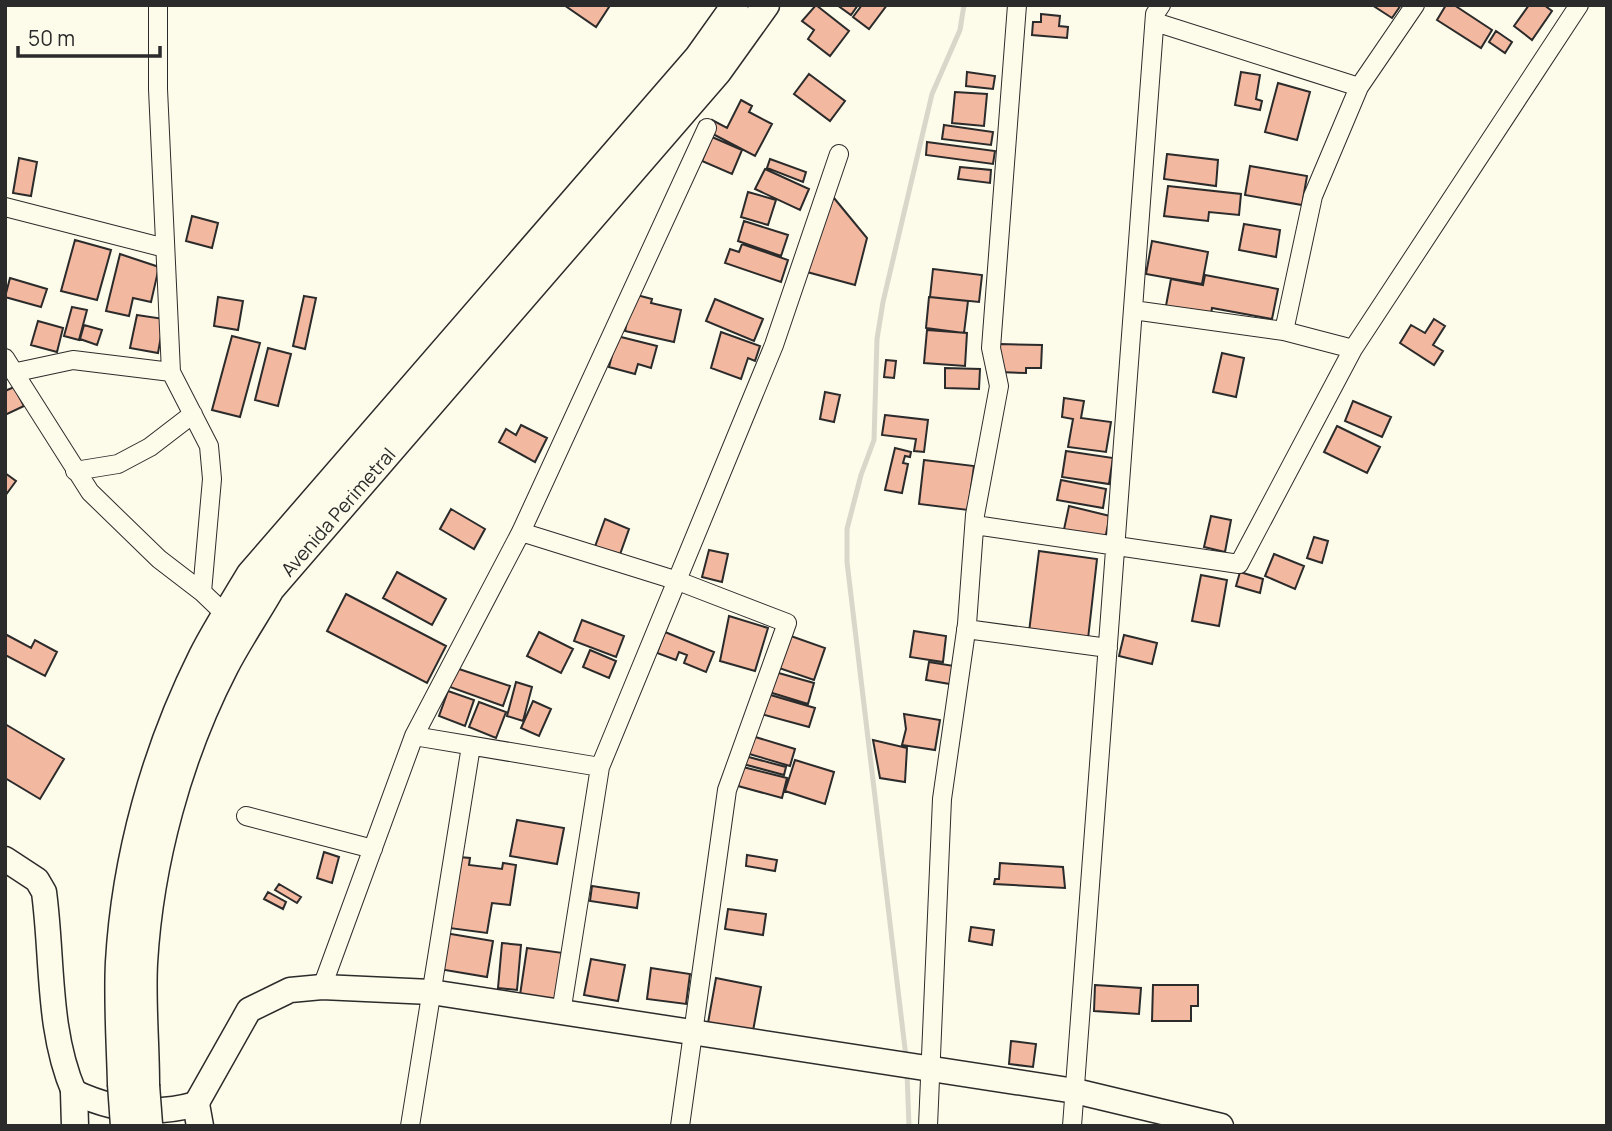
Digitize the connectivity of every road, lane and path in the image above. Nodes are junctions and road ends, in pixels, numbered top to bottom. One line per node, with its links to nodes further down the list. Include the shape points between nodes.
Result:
1 (158, 5): 12 (street)
2 (735, 5): 25 (main road, Avenida Perimetral, via 698,57 250,574)
3 (766, 5): 39 (main road, Avenida Perimetral, via 718,72 271,589 225,668 172,805 154,881)
4 (1017, 5): 20 (street, via 991,348 999,386)
5 (1415, 5): 8 (street)
6 (1578, 5): 15 (street)
7 (1158, 14): 8 (street); 13 (street)
8 (1359, 86): 14 (street, via 1312,196)
9 (707, 128): 21 (street)
10 (838, 154): 23 (street, via 774,345)
11 (5, 207): 12 (street)
12 (165, 248): 17 (street)
13 (1133, 310): 14 (street); 22 (street)
14 (1284, 331): 15 (street)
15 (1353, 349): 22 (street, via 1239,565)
16 (11, 365): 17 (street, via 73,360); 19 (street)
17 (171, 372): 18 (street)
18 (193, 414): 19 (street, via 150,447 118,464); 24 (street, via 208,446 212,480)
19 (75, 471): 24 (street, via 90,492 159,559)
20 (975, 525): 22 (street); 26 (street)
21 (521, 532): 23 (street); 28 (street)
22 (1116, 545): 27 (street)
23 (678, 581): 30 (street); 37 (street, via 787,623 727,790)
24 (202, 592): 25 (street)
25 (226, 615): 39 (main road, Avenida Perimetral, via 202,656 170,731 147,798 129,877 119,962)
26 (966, 629): 27 (street); 38 (street)
27 (1108, 648): 40 (street)
28 (414, 736): 29 (street); 32 (street)
29 (471, 746): 30 (street); 35 (street)
30 (600, 767): 36 (street)
31 (246, 816): 32 (street)
32 (373, 849): 34 (street)
33 (5, 859): 41 (street, via 37,880 44,892 53,1017 63,1067)
34 (322, 987): 35 (street); 42 (street, via 290,990 249,1010)
35 (431, 992): 36 (street); 46 (street)
36 (561, 1013): 37 (street)
37 (694, 1034): 38 (street); 47 (street)
38 (912, 1067): 40 (street); 48 (street)
39 (134, 1084): 44 (main road, Avenida Perimetral, bridge)
40 (1075, 1091): 43 (street); 49 (street)
41 (74, 1092): 42 (street, via 119,1109 180,1109); 45 (main road)
42 (198, 1115)
43 (1189, 1122): 50 (street)
44 (140, 1125)
45 (75, 1126)
46 (410, 1126)
47 (680, 1126)
48 (928, 1126)
49 (1072, 1126)
50 (1221, 1126)

